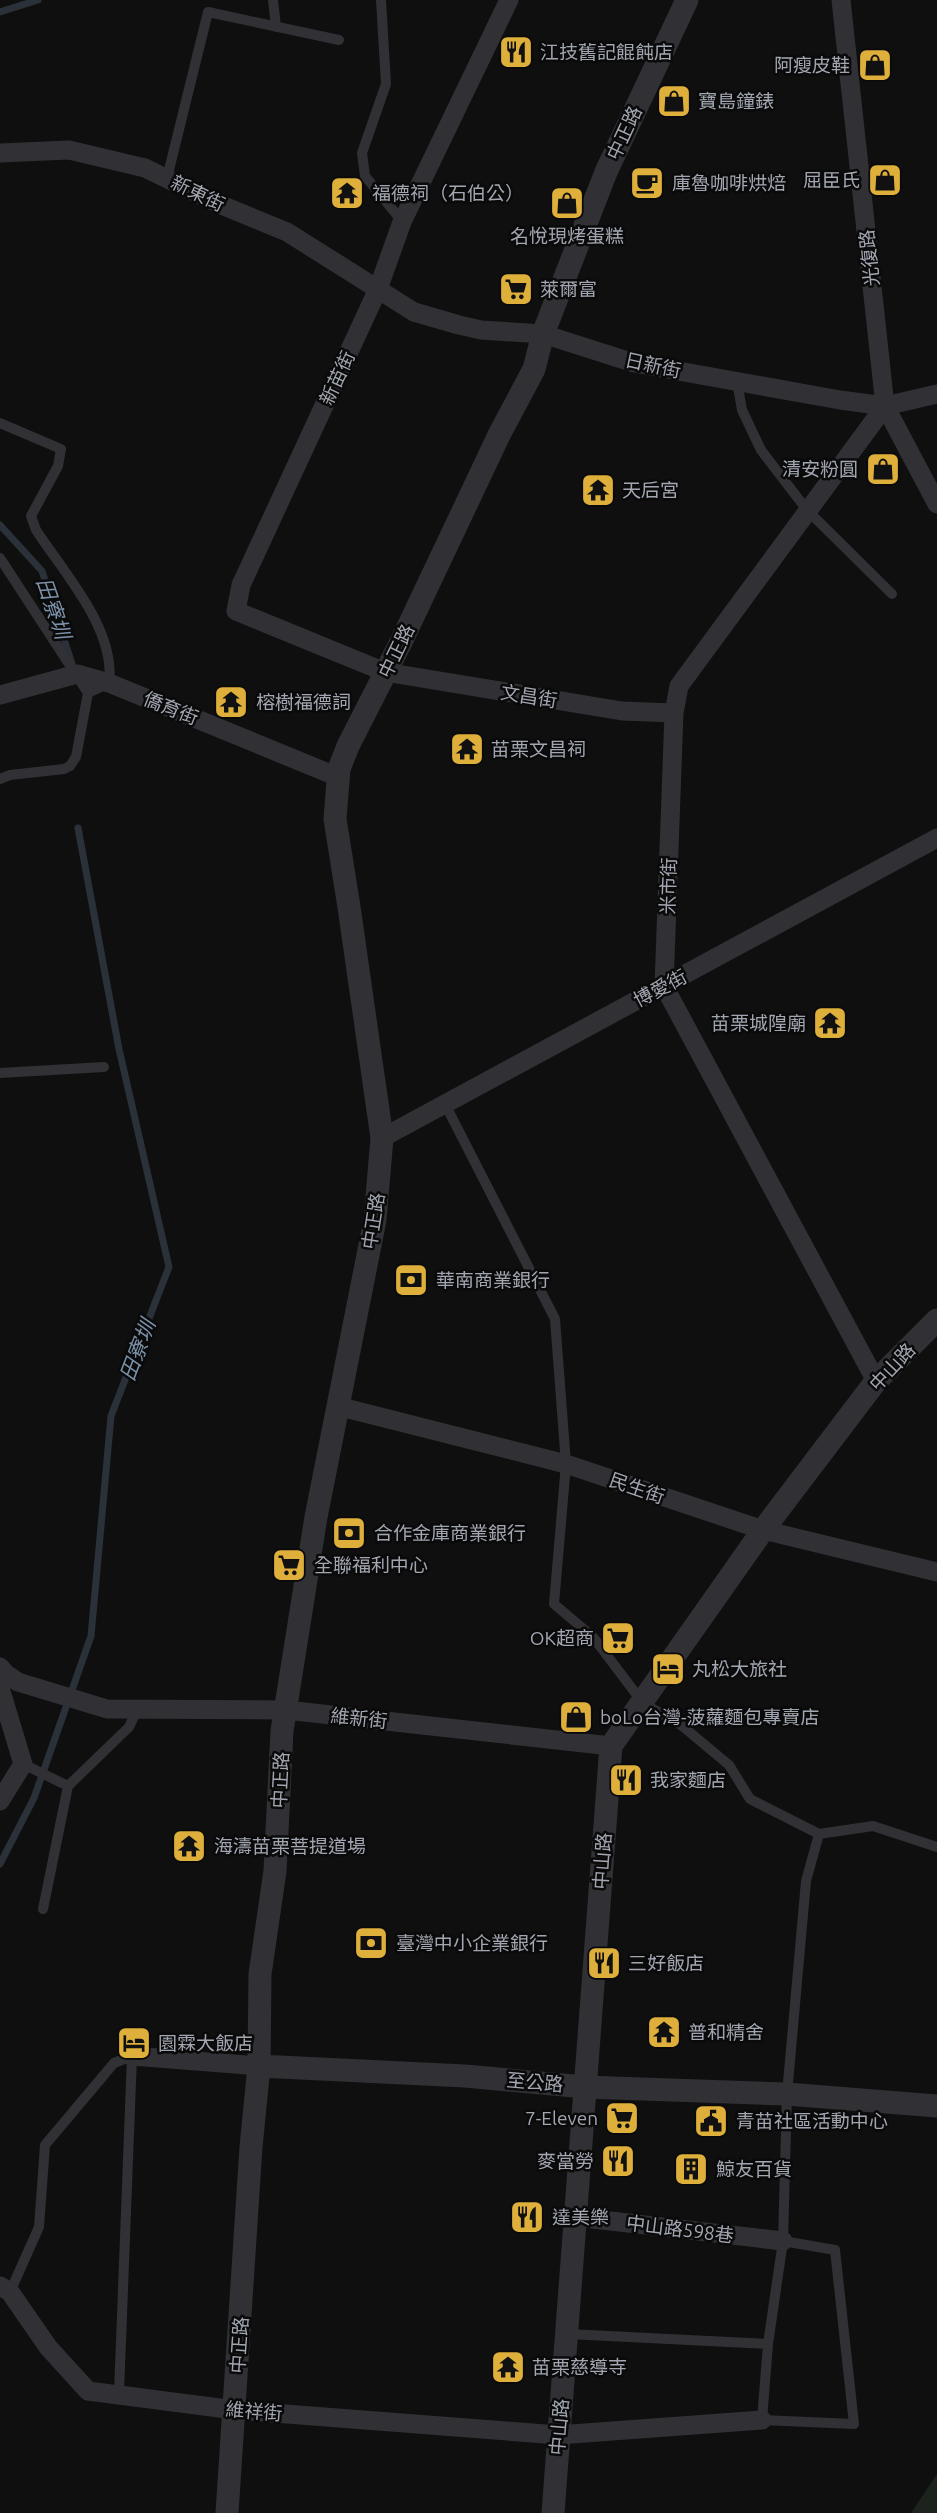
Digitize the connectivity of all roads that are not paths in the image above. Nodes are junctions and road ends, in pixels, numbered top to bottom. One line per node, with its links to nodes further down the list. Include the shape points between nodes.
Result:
1 (273, 0): 6 (lane)
2 (381, 0): 10 (lane, via 386,84 362,153 365,176)
3 (509, 0): 10 (street, 新苗街)
4 (687, 0): 12 (street, 中正路, via 606,172)
5 (841, 0): 15 (street, 光復路)
6 (276, 27): 7 (lane); 9 (lane, via 208,12)
7 (339, 40)
8 (0, 153): 9 (street, 新東街, via 69,150 145,168)
9 (167, 178): 11 (street, 新東街, via 287,232)
10 (402, 222): 11 (street, 新苗街)
11 (378, 289): 12 (street, 日新街, via 414,312 459,325); 21 (street, 新苗街, via 241,585 236,611)
12 (542, 334): 13 (street, 日新街, via 634,363); 21 (street, 中正路, via 534,369)
13 (737, 381): 15 (street, 日新街); 18 (lane, via 742,410 761,450)
14 (937, 394): 15 (street, 日新街)
15 (885, 405): 17 (street, 光復路); 18 (street, 米市街)
16 (0, 423): 23 (lane, via 61,449 58,466 31,516 103,635 111,668)
17 (937, 504)
18 (807, 510): 20 (lane); 26 (street, 米市街, via 679,686)
19 (0, 558): 22 (lane)
20 (892, 594)
21 (385, 672): 26 (street, 文昌街, via 622,711); 27 (street, 中正路, via 348,746)
22 (77, 674): 23 (street, 僑育街); 24 (lane); 25 (street)
23 (109, 683): 24 (lane); 27 (street, 僑育街)
24 (88, 693): 28 (lane, via 76,757 70,766)
25 (0, 695)
26 (674, 713): 30 (street, 米市街)
27 (338, 777): 34 (street, 中正路, via 335,819)
28 (0, 779)
29 (937, 838): 30 (street, 博愛街)
30 (664, 986): 33 (street, 博愛街); 36 (street)
31 (104, 1067): 32 (lane)
32 (0, 1073)
33 (445, 1104): 34 (street, 博愛街); 38 (lane, via 555,1319)
34 (382, 1138): 37 (street, 中正路, via 375,1220)
35 (937, 1320): 36 (street, 中山路)
36 (876, 1381): 39 (street, 中山路)
37 (337, 1406): 38 (street, 民生街); 44 (street, 中正路)
38 (566, 1464): 39 (street, 民生街); 42 (lane, via 554,1604 593,1637)
39 (763, 1531): 40 (street, 民生街); 42 (street, 中山路)
40 (937, 1572)
41 (5, 1679): 43 (street, 維新街, via 107,1709); 46 (street)
42 (643, 1703): 45 (street, 中山路); 49 (lane, via 681,1725 729,1765 750,1799)
43 (137, 1710): 44 (street, 維新街); 47 (lane, via 129,1727)
44 (286, 1710): 45 (street, 維新街); 53 (street, 中正路, via 275,1871 260,1974)
45 (611, 1746): 54 (street, 中山路)
46 (23, 1764): 47 (lane); 48 (street)
47 (68, 1786): 51 (lane)
48 (0, 1801)
49 (818, 1834): 50 (lane, via 873,1826); 55 (lane, via 806,1881)
50 (937, 1847)
51 (43, 1909)
52 (132, 2056): 53 (street, 至公路); 59 (lane, via 114,2063 45,2145 39,2227); 62 (lane)
53 (259, 2066): 54 (street, 至公路); 63 (street, 中正路)
54 (585, 2087): 55 (street, 至公路); 57 (street, 中山路)
55 (787, 2094): 56 (street, 至公路); 58 (lane)
56 (937, 2106)
57 (576, 2217): 58 (street, 中山路598巷); 60 (street, 中山路)
58 (783, 2241): 61 (lane); 64 (lane, via 835,2250 854,2424)
59 (5, 2289): 62 (street, 維祥街, via 88,2391)
60 (568, 2334): 61 (lane); 65 (street, 中山路)
61 (768, 2344): 64 (lane)
62 (119, 2393): 63 (street, 維祥街)
63 (235, 2410): 65 (street, 維祥街); 66 (street, 中正路)
64 (762, 2420): 65 (street, 維祥街)
65 (558, 2435): 67 (street, 中山路)
66 (227, 2513)
67 (553, 2513)

